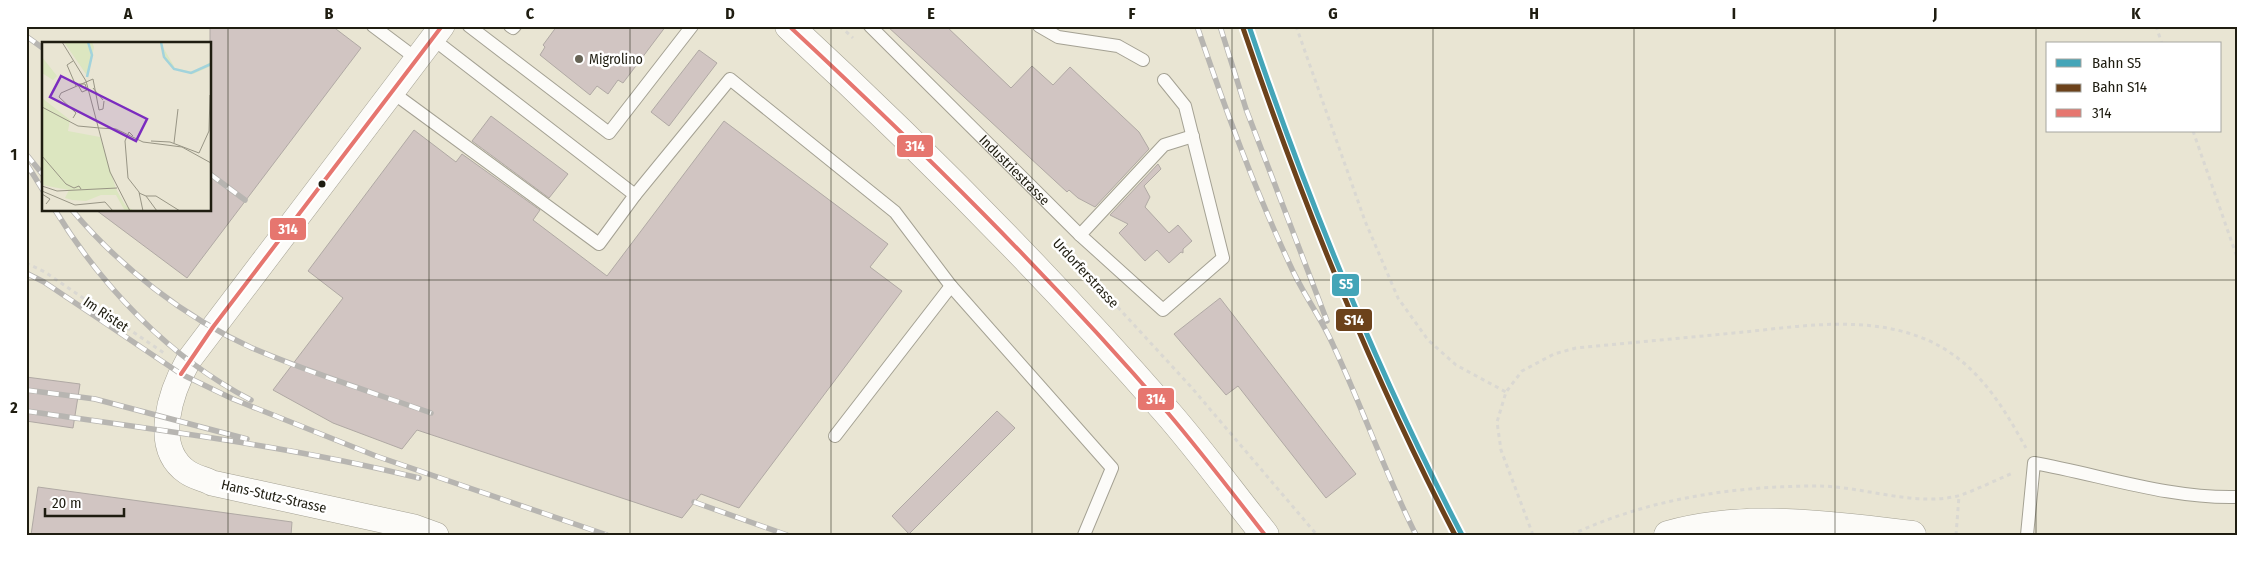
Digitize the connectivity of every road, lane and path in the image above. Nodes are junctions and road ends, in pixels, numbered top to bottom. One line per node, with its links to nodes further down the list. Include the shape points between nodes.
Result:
1 (373, 26): 15 (lane)
2 (469, 26): 5 (lane, via 609,133)
3 (510, 26): 4 (lane)
4 (515, 26)
5 (692, 26)
6 (789, 26): 35 (main road, via 890,121 1083,320 1167,412)
7 (840, 26): 14 (path)
8 (870, 26): 22 (lane, Industriestrasse)
9 (1039, 26): 16 (lane, via 1058,37 1118,46)
10 (1296, 26): 28 (path, via 1365,221 1398,298 1428,340 1456,365)
11 (2156, 26): 13 (path)
12 (437, 32): 15 (street); 21 (lane)
13 (2161, 42)
14 (860, 44)
15 (418, 59): 18 (street)
16 (1143, 60)
17 (1164, 80): 20 (lane, via 1185,106)
18 (392, 92): 21 (lane, via 599,244); 27 (street, via 212,327)
19 (2193, 132): 24 (path)
20 (1193, 136): 22 (lane, via 1164,145); 22 (lane, Industriestrasse, via 1224,258 1163,310)
21 (635, 195): 26 (lane, via 730,79 894,212)
22 (1080, 235)
23 (1065, 250): 36 (path, Urdorferstrasse, via 1185,381)
24 (2238, 260)
25 (26, 263): 27 (path, Im Ristet, via 45,272)
26 (951, 286): 29 (lane); 34 (lane, via 1112,468)
27 (183, 370): 33 (street, Hans-Stutz-Strasse, via 166,431 171,452 186,472 212,483)
28 (1506, 392): 30 (path, via 1522,371 1554,354 1576,348 1823,325 1878,325 1926,339 1955,357 1985,382 2002,405); 37 (path, via 1497,422 1501,450)
29 (835, 436)
30 (2034, 464): 32 (lane, via 2077,471 2155,491); 41 (lane)
31 (1959, 495): 40 (path)
32 (2238, 496)
33 (436, 535)
34 (1084, 535)
35 (1265, 535)
36 (1317, 535)
37 (1533, 535)
38 (1668, 535): 39 (main road, via 1717,526 1774,523)
39 (1912, 535)
40 (1956, 535)
41 (2027, 535)

